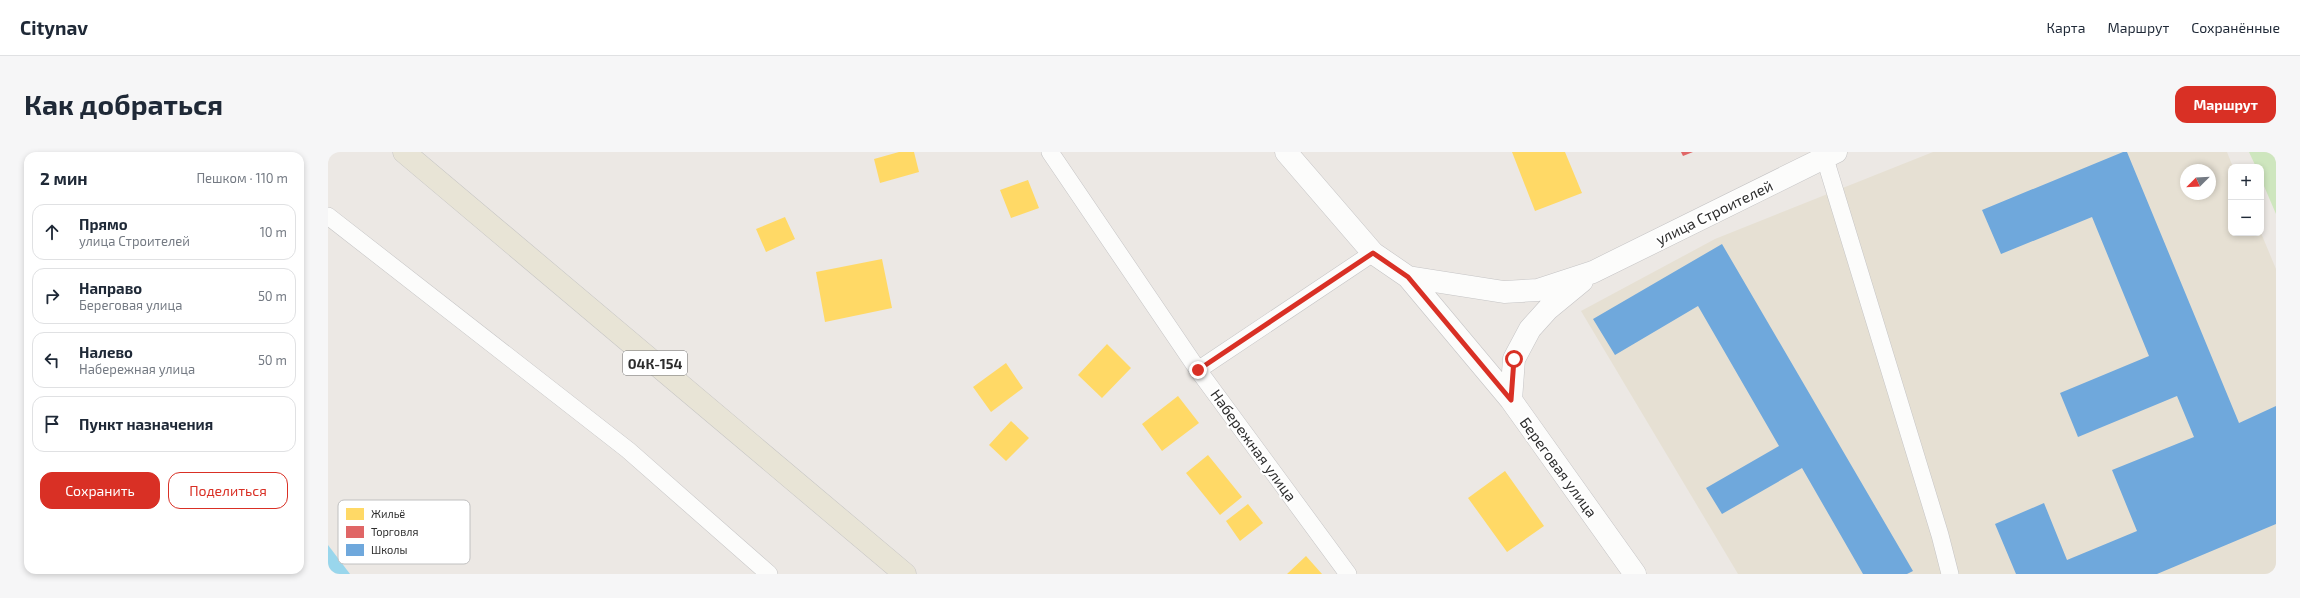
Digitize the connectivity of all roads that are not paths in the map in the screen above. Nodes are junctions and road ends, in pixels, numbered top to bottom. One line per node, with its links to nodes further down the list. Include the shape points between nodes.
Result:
1 (404, 152): 12 (main road, 04К-154)
2 (1050, 152): 9 (lane, Набережная улица)
3 (1286, 152): 6 (street, Береговая улица)
4 (1828, 154): 7 (street, улица Строителей); 15 (lane)
5 (328, 216): 11 (lane, via 628,450)
6 (1373, 253): 8 (street, Береговая улица); 9 (lane)
7 (1592, 272): 8 (street, улица Строителей, via 1538,290 1504,292); 10 (street, улица Строителей, via 1548,309 1530,329 1514,359)
8 (1408, 277): 10 (street, Береговая улица)
9 (1198, 370): 13 (lane, Набережная улица)
10 (1511, 400): 14 (street, Береговая улица)
11 (769, 574)
12 (905, 574)
13 (1348, 574)
14 (1635, 574)
15 (1950, 574)

